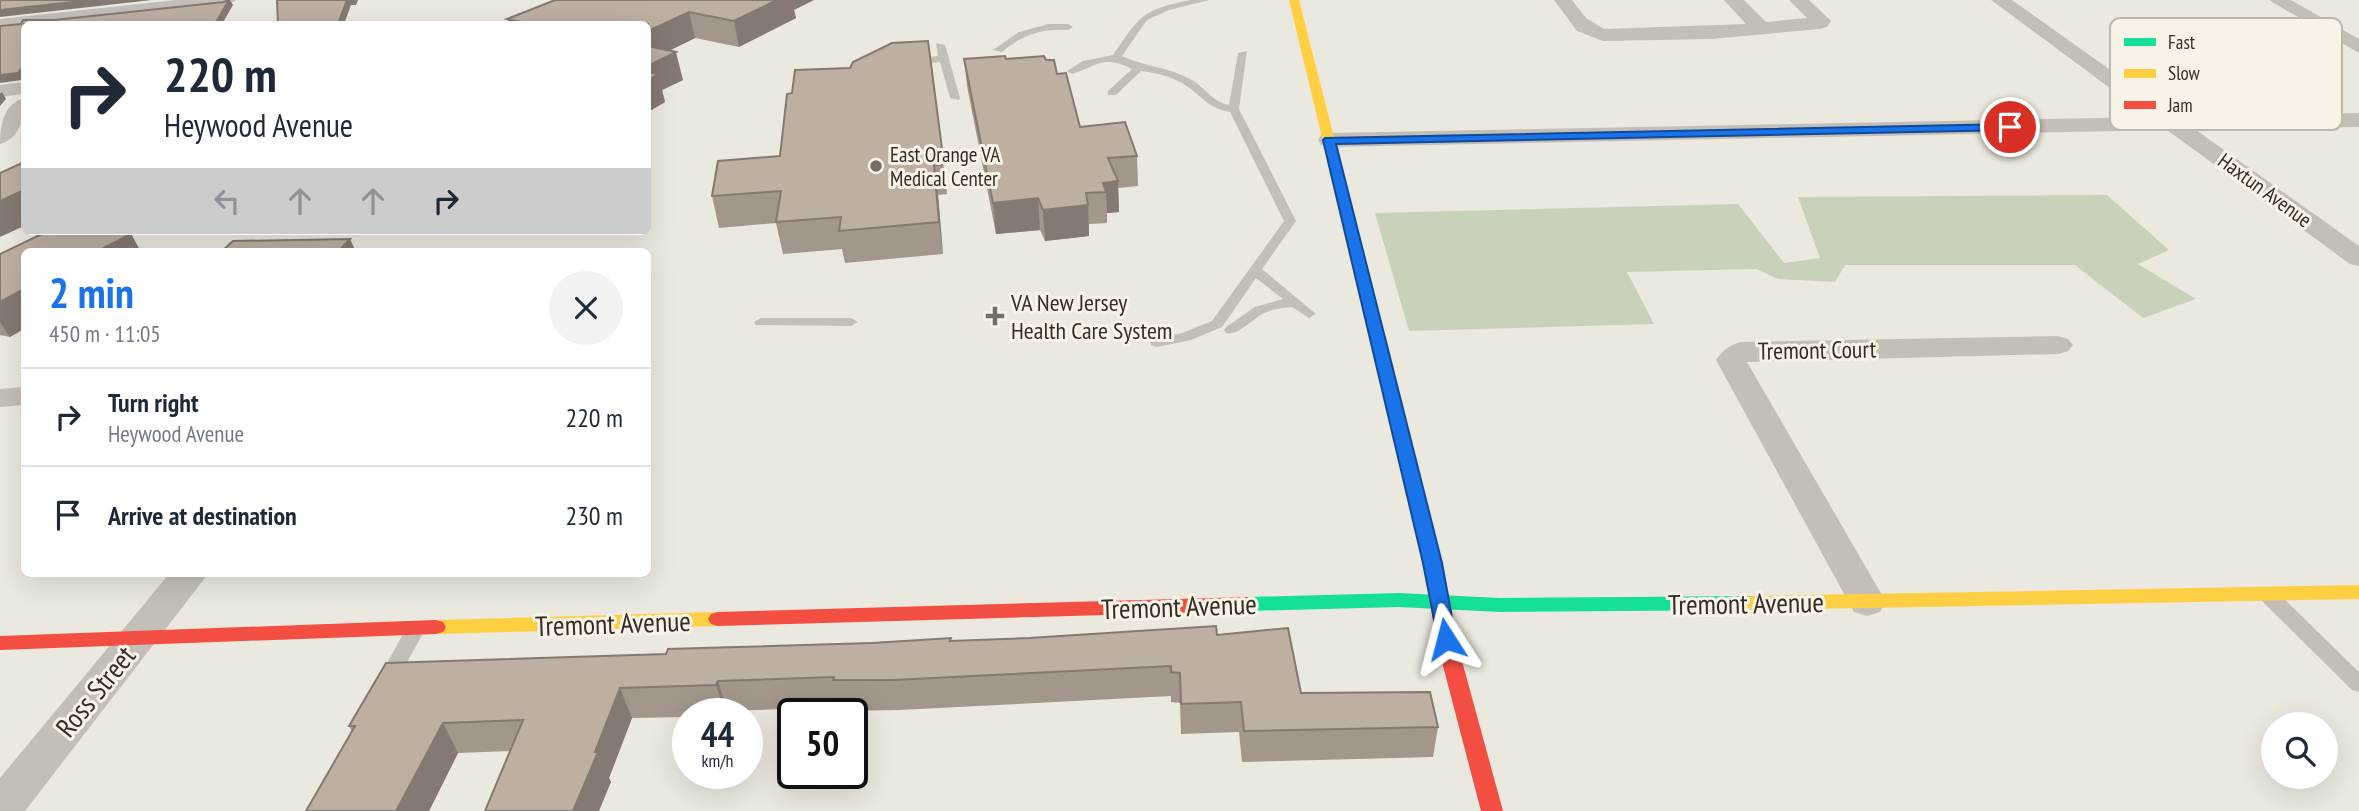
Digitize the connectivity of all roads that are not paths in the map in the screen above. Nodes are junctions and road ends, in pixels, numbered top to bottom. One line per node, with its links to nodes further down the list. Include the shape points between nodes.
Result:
1 (227, 0): 9 (street)
2 (1204, 0): 21 (lane, via 1144,18)
3 (1294, 0): 36 (street)
4 (1563, 0): 15 (street, via 1578,25 1603,35)
5 (1734, 0): 15 (street)
6 (1798, 0): 15 (street, via 1820,23)
7 (2000, 0): 26 (street, Haxtun Avenue)
8 (2278, 0): 10 (street)
9 (97, 13): 11 (street)
10 (2309, 18)
11 (32, 21)
12 (21, 22): 13 (street)
13 (0, 25)
14 (1068, 27): 19 (lane, via 1028,30)
15 (1762, 29)
16 (2342, 37): 18 (street)
17 (940, 45): 22 (lane)
18 (2359, 47)
19 (998, 50)
20 (1243, 54): 32 (lane)
21 (1116, 57): 24 (lane); 25 (lane)
22 (943, 59): 23 (lane); 30 (lane)
23 (896, 64)
24 (1139, 68): 29 (lane); 32 (lane, via 1164,71 1190,83 1217,106)
25 (1072, 71)
26 (2110, 78)
27 (21, 88): 28 (street)
28 (0, 91)
29 (1112, 93)
30 (955, 98)
31 (21, 109): 35 (street)
32 (1234, 109): 38 (lane, via 1290,220)
33 (2110, 125): 36 (street)
34 (2183, 130): 37 (street, Haxtun Avenue)
35 (0, 137)
36 (1329, 140): 51 (street)
37 (2359, 258)
38 (1256, 271): 39 (lane); 44 (lane, via 1217,324)
39 (1295, 302): 40 (lane); 43 (lane, via 1276,303 1246,316)
40 (1310, 314)
41 (851, 322): 42 (lane)
42 (761, 323)
43 (1231, 330)
44 (1157, 343)
45 (2058, 345): 52 (street, Tremont Court, via 1741,351 1731,360)
46 (21, 396): 47 (street)
47 (0, 398)
48 (188, 577): 54 (street, Ross Street)
49 (2359, 592): 50 (street, Tremont Avenue)
50 (2267, 594): 52 (street, Tremont Avenue); 56 (lane)
51 (1440, 601): 52 (street, Tremont Avenue, via 1500,605); 53 (street, Tremont Avenue); 59 (street)
52 (1867, 602)
53 (416, 628): 54 (street, Tremont Avenue); 57 (lane)
54 (139, 636): 55 (street, Tremont Avenue); 58 (street, Ross Street)
55 (0, 643)
56 (2359, 684)
57 (375, 702)
58 (0, 810)
59 (1492, 811)

